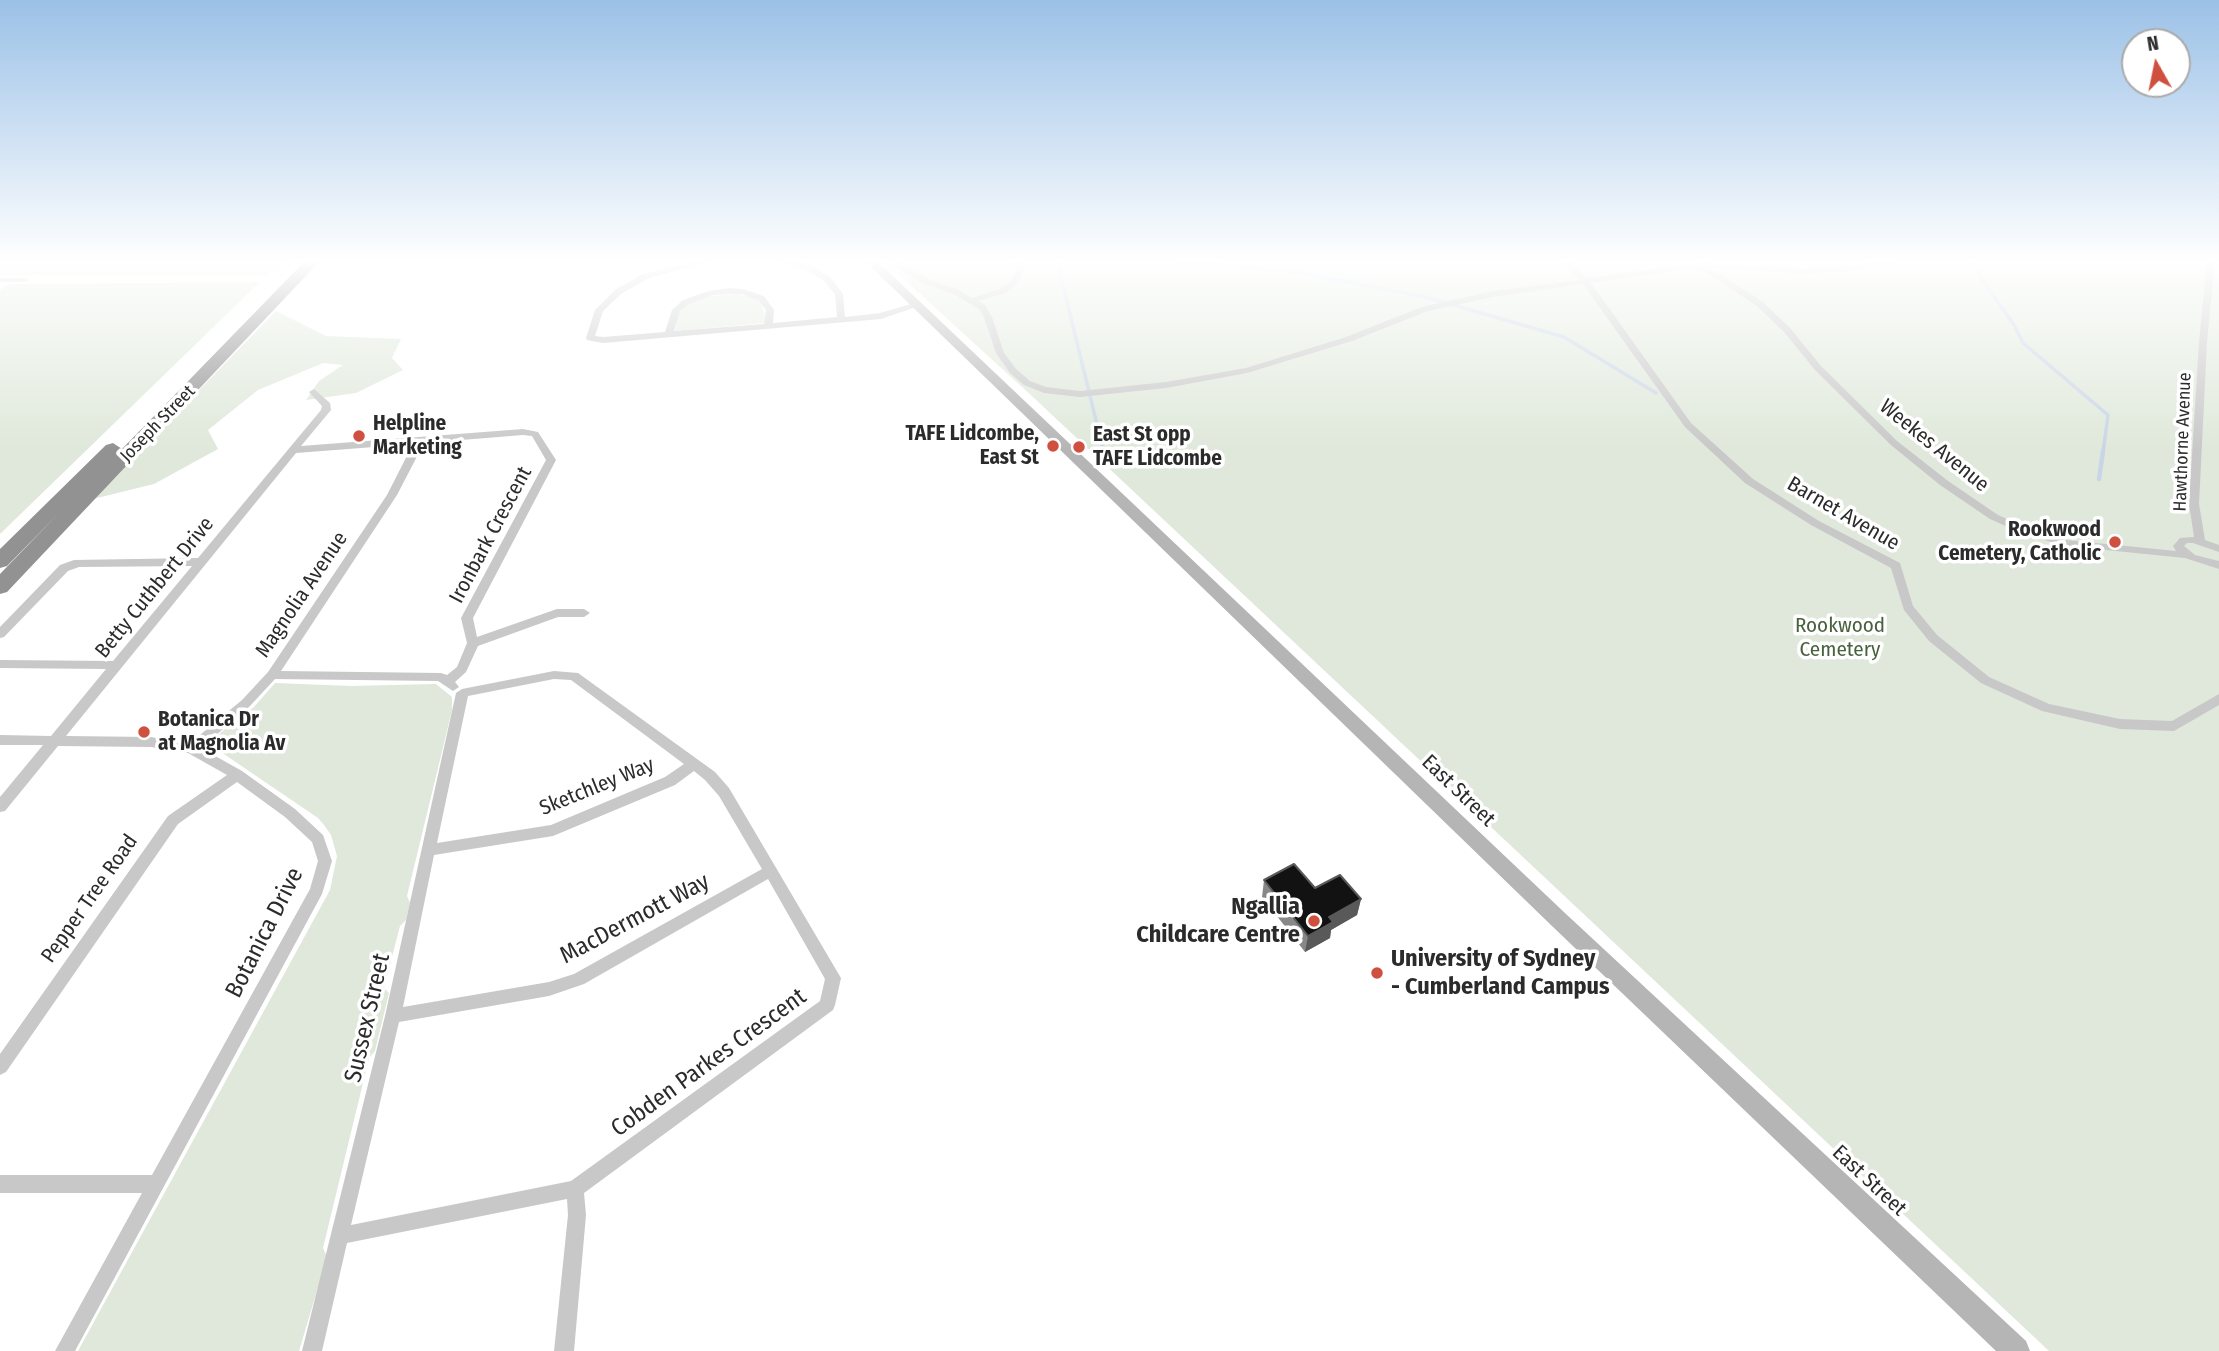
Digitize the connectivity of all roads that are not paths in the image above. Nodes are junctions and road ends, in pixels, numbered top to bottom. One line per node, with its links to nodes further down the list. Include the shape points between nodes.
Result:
1 (235, 324): 21 (highway, Joseph Street)
2 (252, 324): 24 (highway, Joseph Street)
3 (594, 324): 13 (street, via 590,338 603,340)
4 (672, 324): 13 (street)
5 (788, 324): 12 (street)
6 (938, 324): 51 (main road, East Street)
7 (991, 324): 15 (street, via 1000,353 1027,383)
8 (1385, 324): 15 (street, via 1247,370)
9 (1616, 324): 33 (street, Barnet Avenue, via 1688,425 1749,481 1896,566 1908,607 1934,638 1985,680 2046,708 2120,724 2174,726)
10 (1781, 324): 20 (street, Weekes Avenue, via 1894,443 1994,517 2066,543)
11 (2205, 324): 18 (street, Hawthorne Avenue, via 2194,504)
12 (768, 326): 13 (street)
13 (669, 334)
14 (314, 393): 17 (street, Betty Cuthbert Drive, via 327,405 326,410)
15 (1080, 394)
16 (419, 442): 17 (street, Ironbark Crescent); 27 (street, Ironbark Crescent, via 523,432 535,434 551,460 467,618); 30 (street, Magnolia Avenue, via 392,495)
17 (293, 450): 22 (street, Betty Cuthbert Drive)
18 (2200, 541): 19 (street); 20 (street, via 2181,541 2178,546)
19 (2219, 549)
20 (2186, 555): 23 (street, Weekes Avenue)
21 (0, 561)
22 (202, 562): 26 (street, via 78,563 64,568); 29 (street, Betty Cuthbert Drive)
23 (2219, 565)
24 (0, 587)
25 (584, 613): 27 (street, via 557,613)
26 (0, 634)
27 (473, 643): 31 (street, Ironbark Crescent, via 463,669)
28 (0, 664): 29 (street)
29 (117, 666): 35 (street, Betty Cuthbert Drive)
30 (272, 675): 31 (street, via 441,677); 36 (street, Magnolia Avenue)
31 (447, 682): 32 (street)
32 (462, 693): 37 (street, Cobden Parkes Crescent, via 554,675 574,676); 40 (street, Sussex Street)
33 (2219, 699)
34 (0, 740): 35 (street, Botanica Drive)
35 (56, 740): 36 (street, Botanica Drive, via 151,742); 39 (street, Betty Cuthbert Drive)
36 (191, 749): 38 (street, Botanica Drive)
37 (694, 764): 40 (street, Sketchley Way, via 670,781 553,830); 41 (street, Cobden Parkes Crescent, via 724,792)
38 (237, 775): 43 (street, Pepper Tree Road, via 173,820); 45 (street, Botanica Drive, via 318,839 325,861 322,876)
39 (0, 807)
40 (429, 850): 42 (street, Sussex Street)
41 (770, 871): 42 (street, MacDermott Way, via 579,979 549,989); 46 (street, Cobden Parkes Crescent, via 834,978 827,1005)
42 (393, 1016): 47 (street, Sussex Street)
43 (0, 1066)
44 (0, 1184): 45 (street)
45 (156, 1184): 48 (street, Botanica Drive)
46 (575, 1189): 47 (street, Cobden Parkes Crescent); 50 (street, via 577,1215)
47 (339, 1236): 49 (street, Sussex Street)
48 (65, 1351)
49 (312, 1351)
50 (564, 1351)
51 (2016, 1351)

